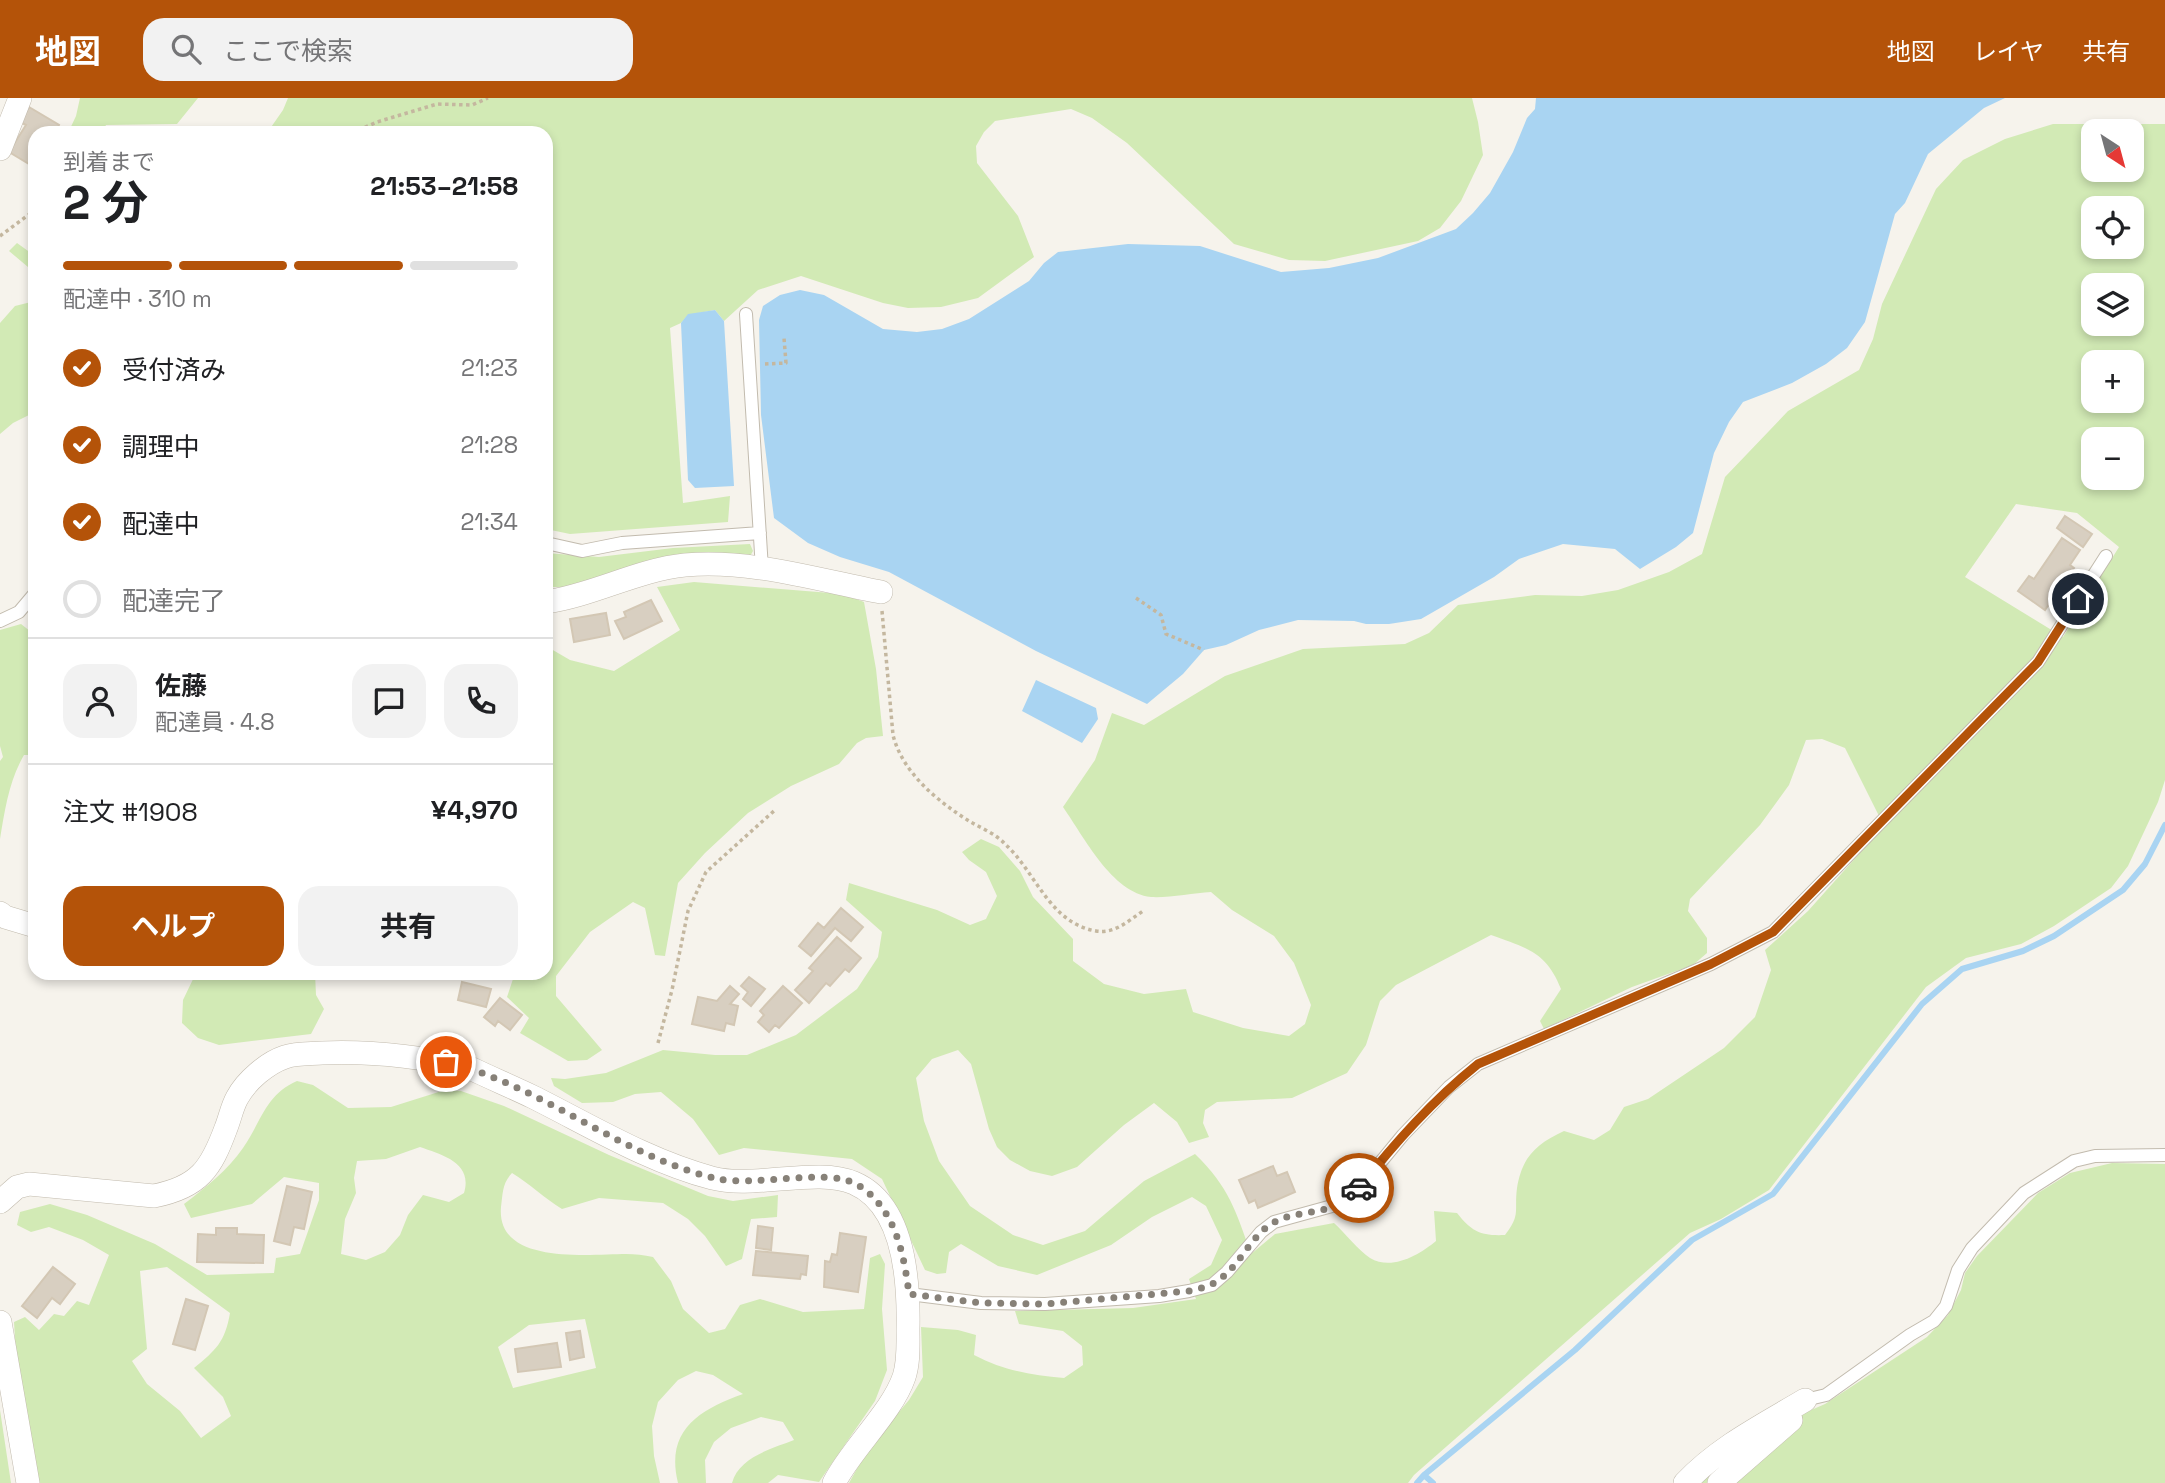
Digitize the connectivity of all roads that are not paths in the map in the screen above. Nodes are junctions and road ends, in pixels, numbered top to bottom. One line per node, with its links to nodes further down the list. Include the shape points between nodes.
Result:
1 (20, 98): 2 (street)
2 (0, 149)
3 (747, 314): 4 (lane)
4 (760, 533): 5 (lane, via 622,543 582,551); 7 (lane)
5 (553, 545)
6 (2106, 556): 16 (lane, via 2038,662 1773,932 1711,964 1478,1064 1449,1087 1343,1203 1274,1222 1212,1285 1159,1296 1045,1304 981,1303)
7 (762, 569): 8 (street); 9 (street, via 684,565)
8 (881, 592)
9 (553, 600)
10 (28, 601): 11 (lane)
11 (0, 621)
12 (0, 913): 13 (street)
13 (28, 924)
14 (2165, 1155): 18 (lane, via 2095,1156 2074,1161 2024,1193 1972,1248 1958,1270 1946,1306 1934,1321 1826,1395)
15 (1, 1198): 16 (street, via 29,1184 154,1196 172,1192 202,1175 214,1161 237,1098 264,1068 282,1058 353,1052 433,1060 470,1068 675,1167 712,1178 730,1182 827,1178 854,1183 886,1212 906,1268)
16 (909, 1294): 20 (street, via 904,1376)
17 (0, 1322): 19 (street)
18 (1805, 1400): 21 (street, via 1726,1447); 22 (street, via 1788,1424)
19 (28, 1483)
20 (834, 1483)
21 (1685, 1483)
22 (1719, 1483)

